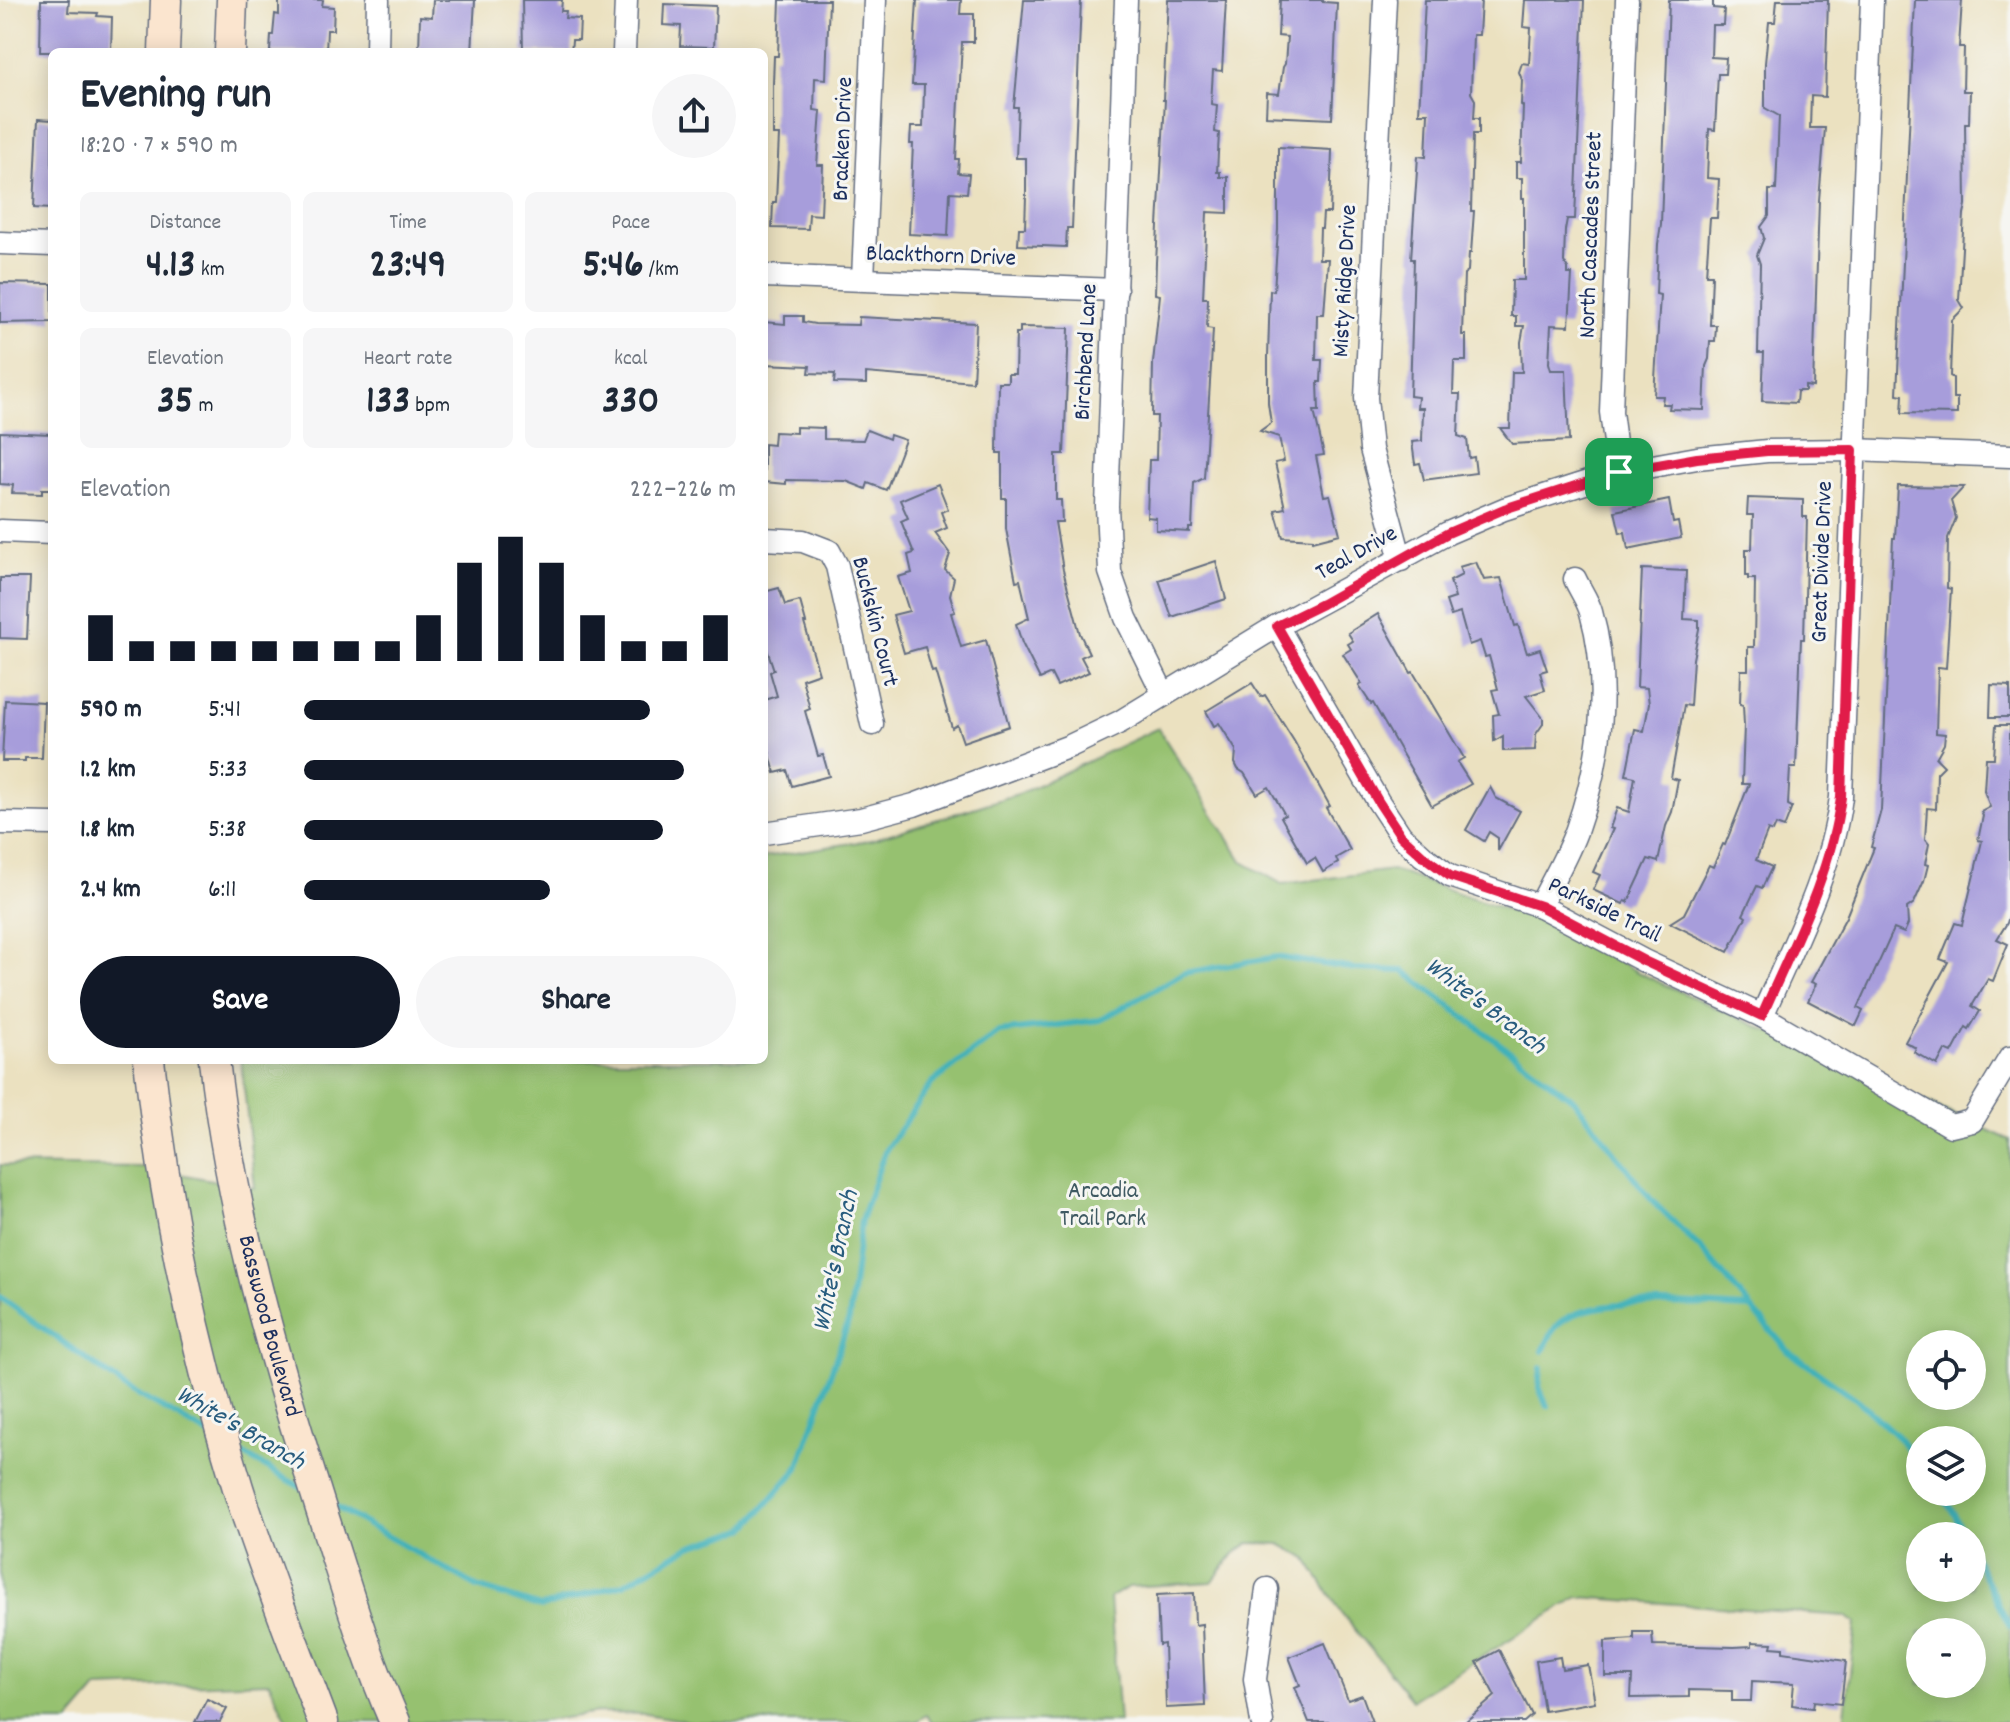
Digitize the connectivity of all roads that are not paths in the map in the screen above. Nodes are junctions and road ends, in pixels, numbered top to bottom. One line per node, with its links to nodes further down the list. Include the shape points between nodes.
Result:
1 (166, 0): 10 (main road)
2 (232, 0): 11 (main road)
3 (378, 0): 12 (street)
4 (626, 0): 13 (street)
5 (875, 0): 17 (street, Bracken Drive)
6 (1126, 0): 18 (street, Birchbend Lane)
7 (1385, 0): 25 (street, Misty Ridge Drive, via 1366,398 1371,449)
8 (1627, 0): 21 (street, North Cascades Street, via 1611,412)
9 (1872, 0): 19 (street, Great Divide Drive)
10 (164, 48)
11 (230, 48)
12 (377, 48)
13 (624, 48)
14 (0, 243): 15 (street)
15 (48, 245)
16 (768, 276): 17 (street, Blackthorn Drive)
17 (863, 279): 18 (street, Blackthorn Drive)
18 (1116, 290): 28 (street, Birchbend Lane, via 1107,506 1110,572)
19 (1853, 450): 20 (street, Teal Drive); 21 (street, Teal Drive, via 1767,451); 34 (street, Great Divide Drive, via 1836,831)
20 (2010, 456)
21 (1619, 472): 25 (street, Teal Drive, via 1504,509)
22 (0, 531): 23 (street)
23 (48, 533)
24 (768, 539): 29 (street, Buckskin Court, via 803,541 829,551 837,566)
25 (1401, 560): 27 (street, Teal Drive)
26 (1575, 579): 33 (street, via 1590,610 1603,699 1595,767 1577,830)
27 (1277, 626): 28 (street, Teal Drive); 33 (street, Parkside Trail, via 1401,836 1450,876)
28 (1164, 695): 32 (street, Teal Drive, via 1070,746 914,805)
29 (872, 724)
30 (0, 823): 31 (street)
31 (48, 824)
32 (768, 832)
33 (1540, 906): 34 (street, Parkside Trail)
34 (1762, 1016): 35 (street, Parkside Trail, via 1951,1126 1972,1121)
35 (2010, 1058)
36 (149, 1064): 39 (main road, via 171,1221 222,1428 238,1487)
37 (214, 1064): 40 (main road, Basswood Boulevard, via 221,1123 277,1369 343,1580)
38 (1267, 1589): 41 (street, via 1255,1679)
39 (323, 1722)
40 (395, 1722)
41 (1262, 1722)

